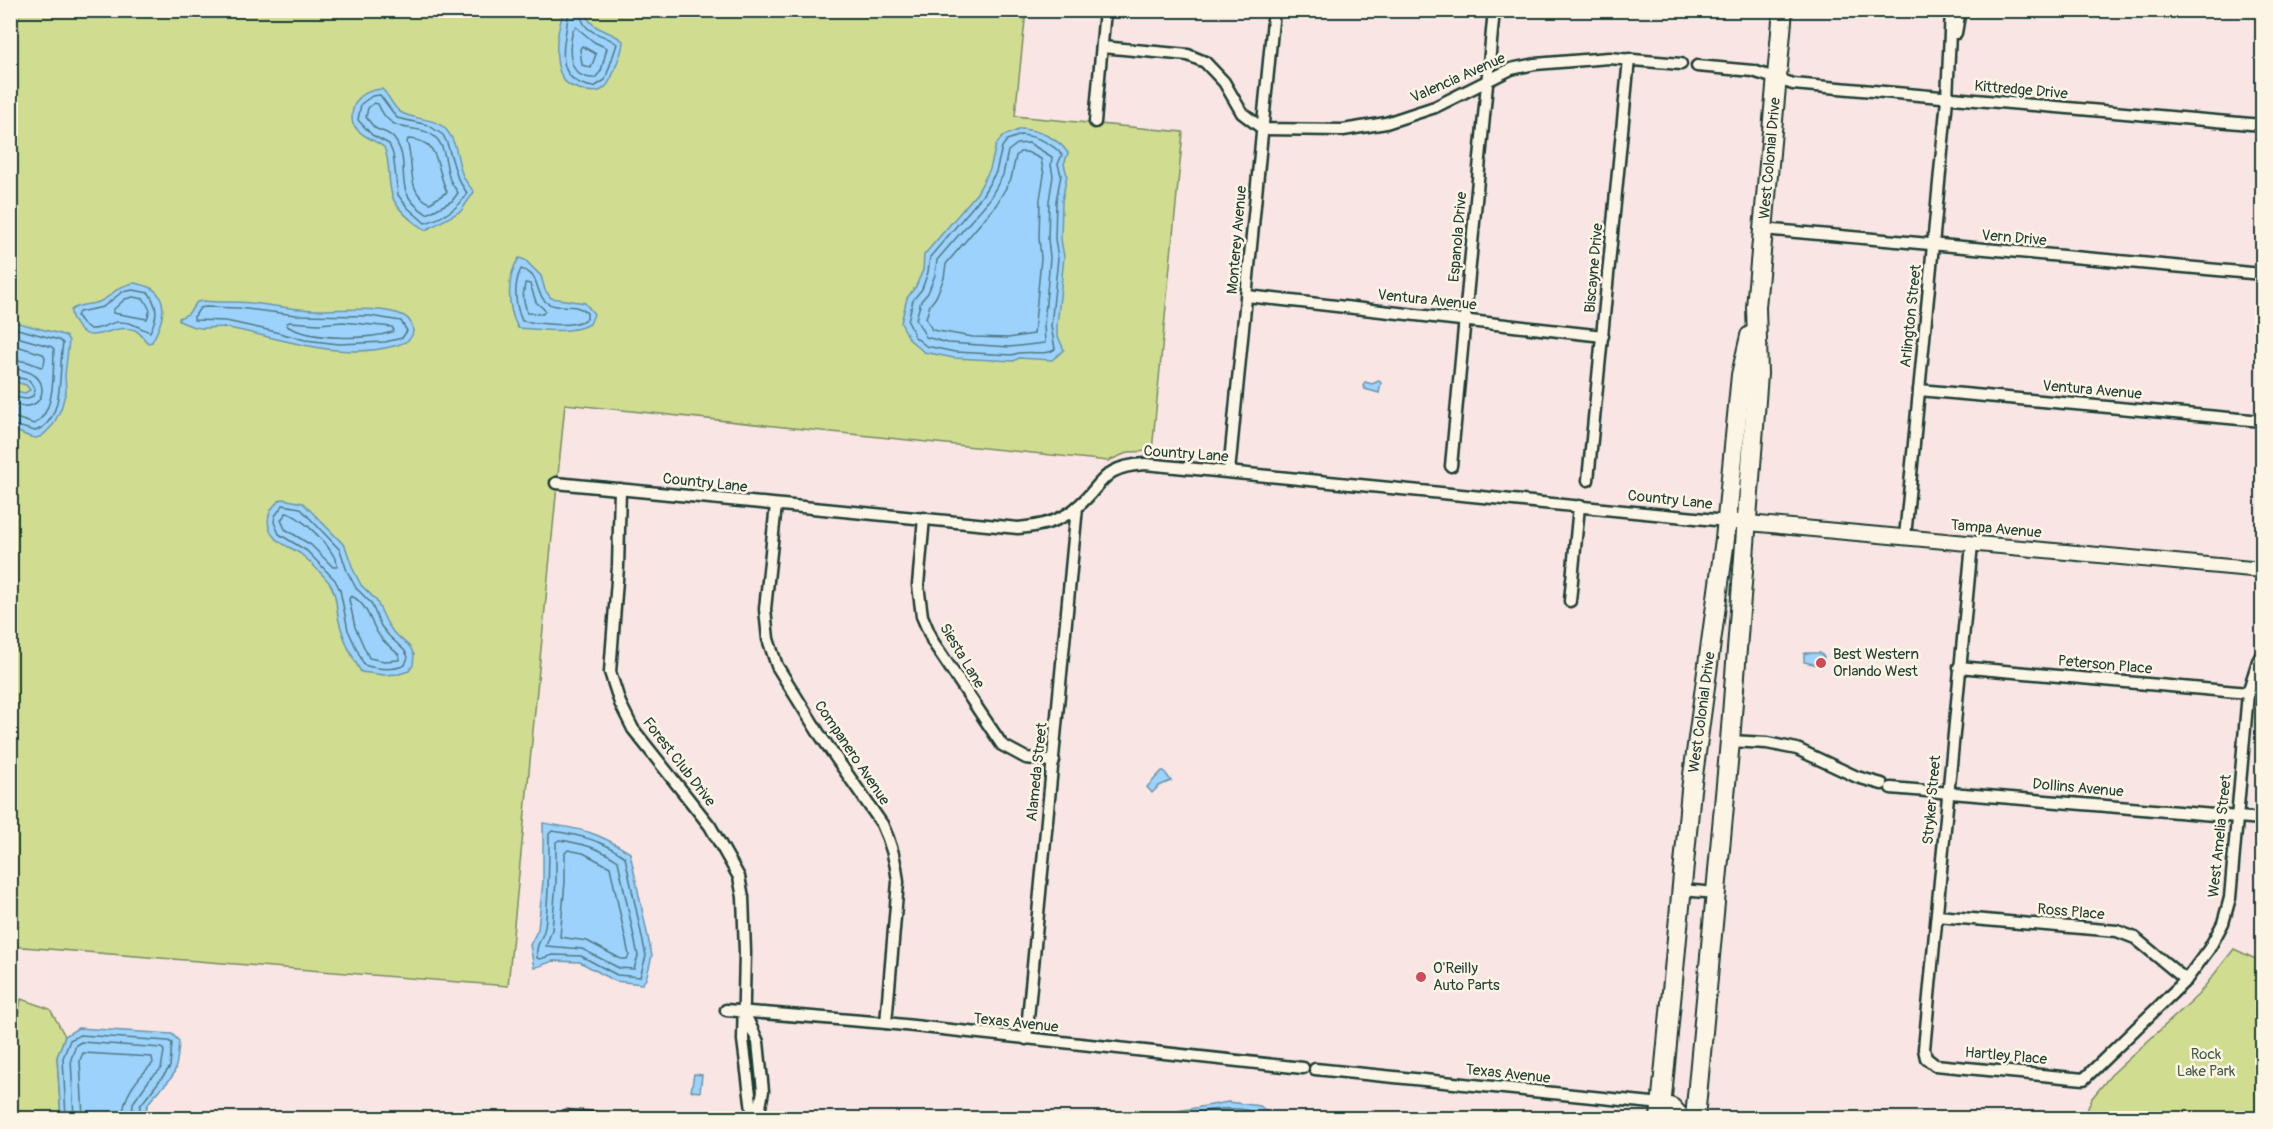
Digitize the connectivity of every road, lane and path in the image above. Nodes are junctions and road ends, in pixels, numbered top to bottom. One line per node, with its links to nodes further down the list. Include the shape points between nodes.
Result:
1 (1106, 10): 7 (street)
2 (1274, 10): 16 (street, Monterey Avenue)
3 (1494, 10): 12 (street, Espanola Drive)
4 (1783, 10): 11 (highway, West Colonial Drive)
5 (1951, 10): 13 (street, Arlington Street)
6 (1960, 10): 13 (street, Arlington Street)
7 (1102, 47): 14 (street); 16 (street, via 1188,55 1205,62 1224,82 1242,113)
8 (1629, 59): 9 (street, Valencia Avenue); 12 (street, Valencia Avenue, via 1535,64 1511,69); 23 (street, Biscayne Drive)
9 (1682, 64)
10 (1697, 66): 11 (street)
11 (1778, 78): 13 (street, Kittredge Drive, via 1793,84); 17 (highway, West Colonial Drive)
12 (1488, 80): 16 (street, Valencia Avenue, via 1434,107 1386,123 1344,130); 22 (street, Espanola Drive)
13 (1947, 99): 15 (street, Kittredge Drive); 18 (street, Arlington Street)
14 (1095, 122)
15 (2262, 125)
16 (1263, 129): 20 (street, Monterey Avenue)
17 (1762, 229): 18 (street, Vern Drive); 21 (highway, West Colonial Drive)
18 (1933, 246): 19 (street, Vern Drive); 24 (street, Arlington Street)
19 (2262, 274)
20 (1247, 296): 22 (street, Ventura Avenue); 27 (street, Monterey Avenue)
21 (1756, 308): 35 (highway, West Colonial Drive, via 1741,376); 36 (highway, West Colonial Drive, via 1758,374)
22 (1466, 319): 23 (street, Ventura Avenue); 26 (street, Espanola Drive)
23 (1603, 336): 28 (street, Biscayne Drive)
24 (1919, 390): 25 (street, Ventura Avenue); 37 (street, Arlington Street)
25 (2262, 421)
26 (1451, 466)
27 (1229, 472): 32 (street, Country Lane); 33 (street, Country Lane, via 1129,465 1101,479)
28 (1588, 480)
29 (556, 483): 30 (street, Country Lane)
30 (620, 489): 31 (street, Country Lane); 54 (street, Forest Club Drive, via 610,672 633,729 710,826 740,877)
31 (776, 505): 34 (street, Country Lane); 55 (street, Companero Avenue, via 765,609 768,639 777,666 882,824 896,863 898,882)
32 (1579, 506): 35 (street, Country Lane); 40 (street)
33 (1077, 507): 34 (street, Country Lane, via 1060,519 1018,528); 45 (street, Alameda Street)
34 (924, 518): 45 (street, Siesta Lane, via 918,585 922,616 933,642 1002,745 1026,758)
35 (1726, 521): 36 (street, Tampa Avenue); 49 (highway, West Colonial Drive)
36 (1746, 523): 37 (street, Tampa Avenue); 44 (highway, West Colonial Drive)
37 (1905, 537): 38 (street, Tampa Avenue)
38 (1971, 544): 39 (street, Tampa Avenue); 42 (street, Stryker Street)
39 (2262, 570)
40 (1569, 601)
41 (2262, 654): 43 (street, West Amelia Street)
42 (1959, 667): 43 (street, Peterson Place); 46 (street, Stryker Street)
43 (2248, 693): 47 (street, West Amelia Street)
44 (1730, 741): 46 (street, Dollins Avenue, via 1797,749 1857,777 1887,786); 50 (highway, West Colonial Drive)
45 (1054, 760): 56 (street, Alameda Street)
46 (1947, 792): 47 (street, Dollins Avenue); 51 (street, Stryker Street)
47 (2238, 818): 48 (street, Dollins Avenue); 52 (street, West Amelia Street, via 2230,898 2223,923)
48 (2262, 819)
49 (1682, 890): 50 (street); 61 (highway, West Colonial Drive)
50 (1716, 893): 66 (highway, West Colonial Drive)
51 (1937, 916): 52 (street, Ross Place, via 2117,931 2135,939); 57 (street, Stryker Street)
52 (2186, 980): 60 (street, West Amelia Street)
53 (726, 1010): 54 (street, Texas Avenue)
54 (744, 1011): 55 (street, Texas Avenue); 64 (street, Forest Club Drive, via 743,1040)
55 (886, 1023): 56 (street, Texas Avenue)
56 (1026, 1039): 58 (street, Texas Avenue)
57 (1926, 1058): 60 (street, Hartley Place, via 1935,1065)
58 (1303, 1068)
59 (1315, 1069): 61 (street, Texas Avenue)
60 (2084, 1079)
61 (1661, 1111): 65 (highway, via 1672,1108)
62 (565, 1116): 63 (street)
63 (596, 1119)
64 (755, 1119)
65 (1681, 1119)
66 (1695, 1119)

